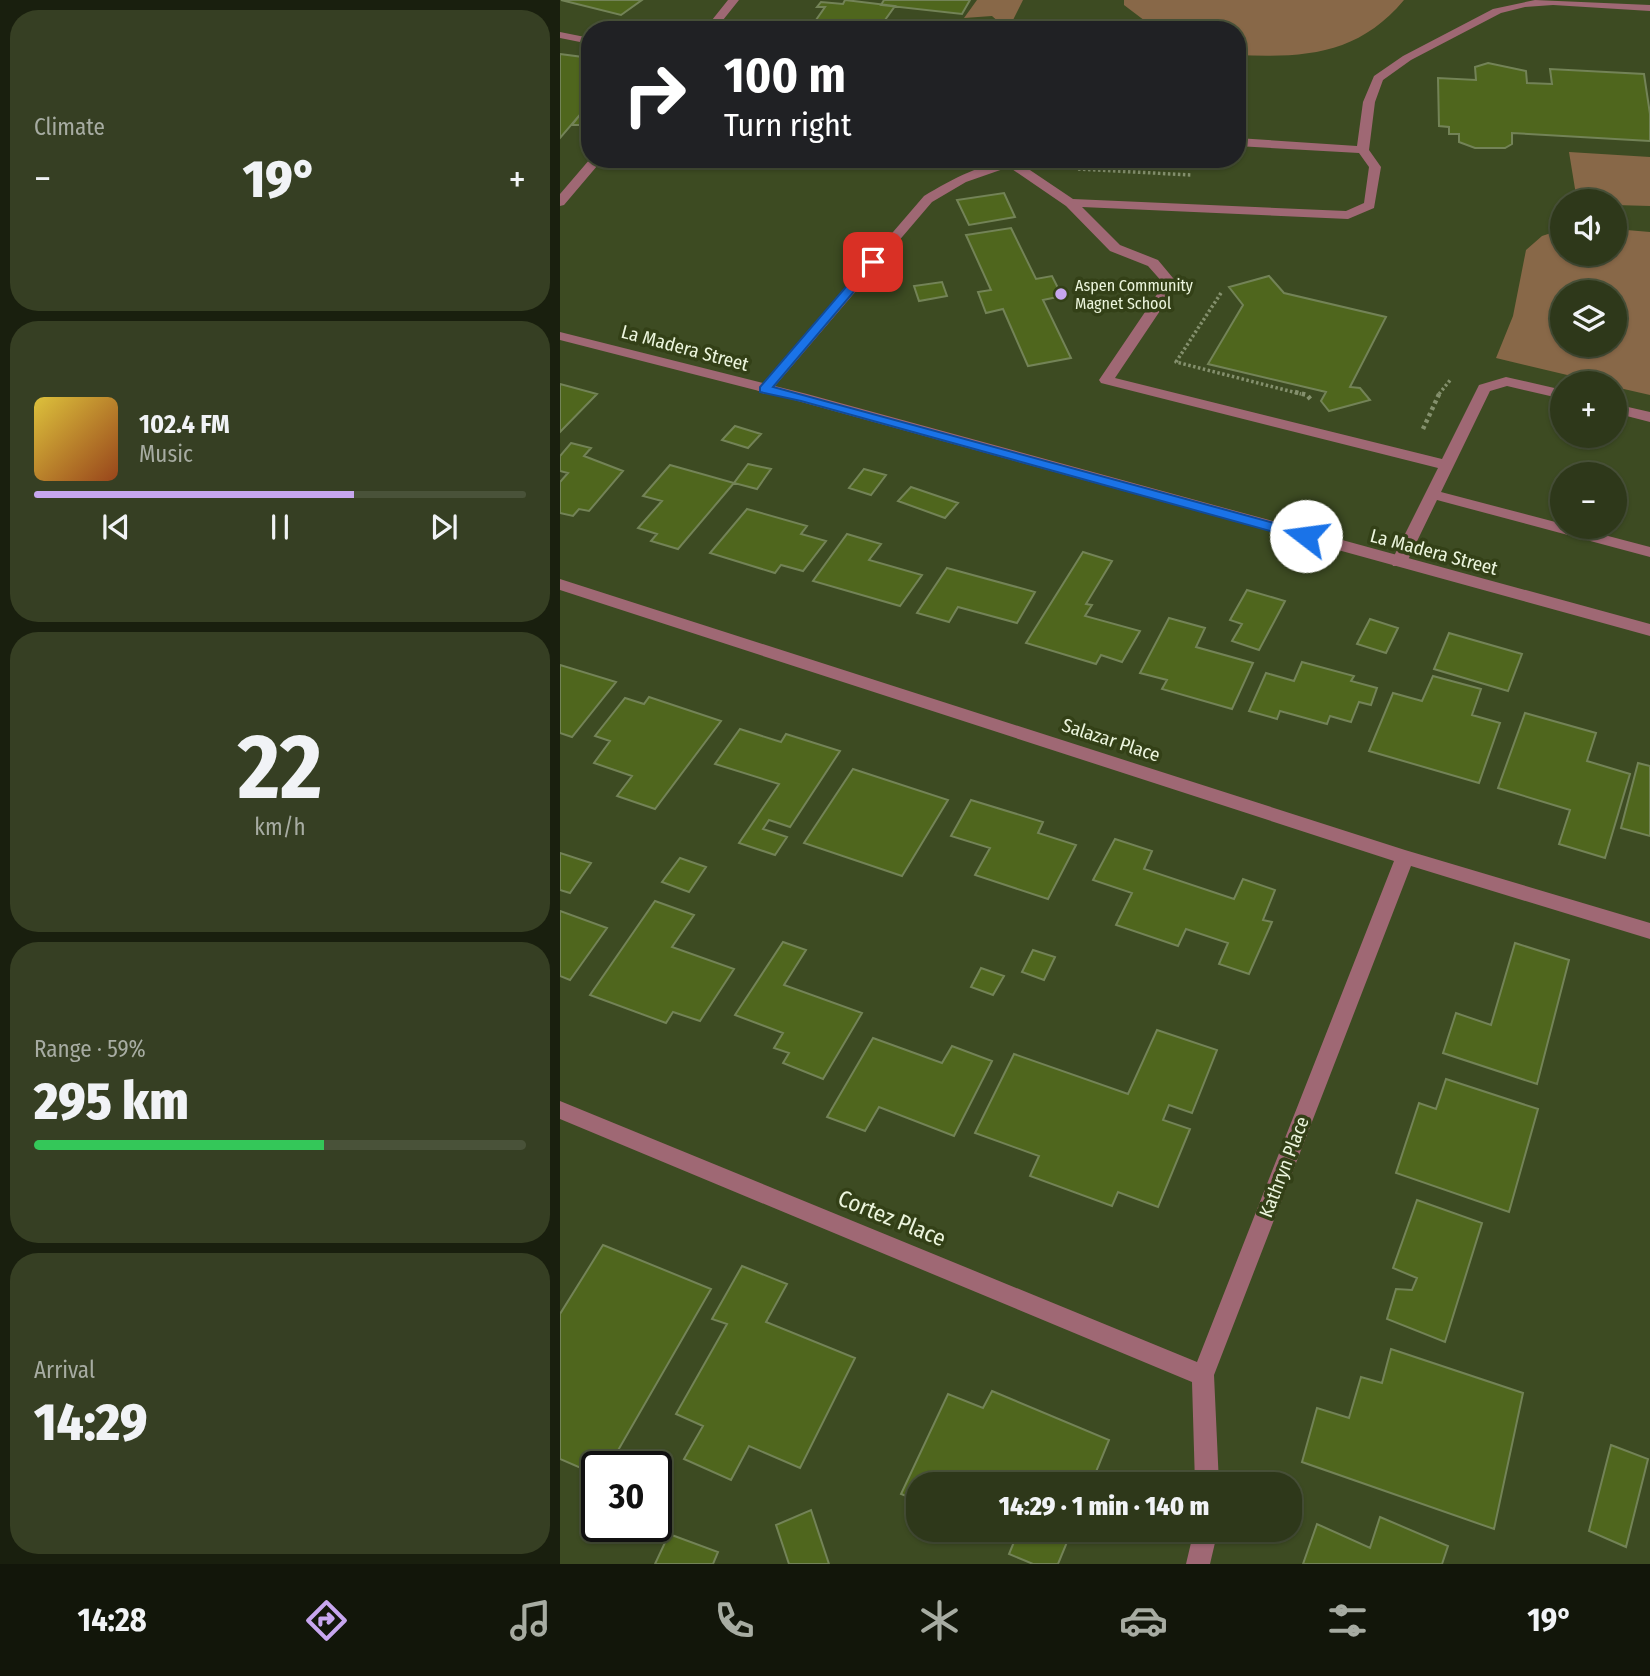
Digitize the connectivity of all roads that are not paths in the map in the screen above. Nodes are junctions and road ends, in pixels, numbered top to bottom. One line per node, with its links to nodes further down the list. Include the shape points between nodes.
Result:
1 (734, 0): 4 (street)
2 (1610, 3): 3 (street); 8 (street, via 1553,2 1497,11 1408,58 1378,78 1369,102)
3 (1650, 8)
4 (716, 21)
5 (560, 35): 6 (street)
6 (581, 39)
7 (1246, 143): 8 (street)
8 (1363, 150): 13 (street, via 1376,167 1370,205 1348,215)
9 (589, 168): 12 (street)
10 (994, 168): 15 (street, via 962,178 928,199)
11 (1026, 168): 13 (street)
12 (560, 202)
13 (1070, 203): 19 (street, via 1115,248 1153,263 1171,284 1106,380)
14 (560, 335): 15 (street, La Madera Street)
15 (764, 390): 22 (street, La Madera Street)
16 (1550, 392): 19 (street, via 1506,381 1484,388)
17 (1627, 411): 18 (street)
18 (1650, 417)
19 (1446, 466): 20 (street)
20 (1431, 494): 21 (street); 22 (street)
21 (1650, 552)
22 (1399, 562): 24 (street, La Madera Street)
23 (560, 584): 25 (street, Salazar Place)
24 (1650, 630)
25 (1405, 857): 26 (street, Salazar Place); 28 (street, Kathryn Place)
26 (1650, 931)
27 (560, 1110): 28 (street, Cortez Place)
28 (1203, 1375): 29 (street, Kathryn Place)
29 (1207, 1472)
30 (1203, 1542): 31 (street)
31 (1198, 1564)

